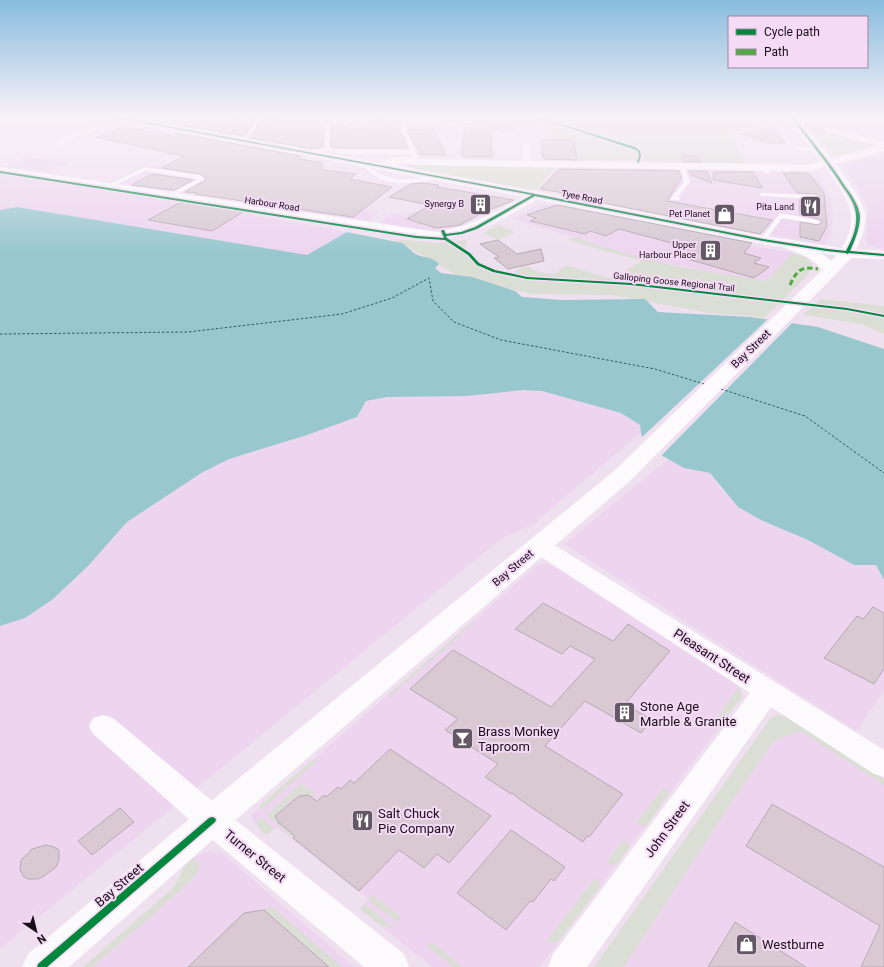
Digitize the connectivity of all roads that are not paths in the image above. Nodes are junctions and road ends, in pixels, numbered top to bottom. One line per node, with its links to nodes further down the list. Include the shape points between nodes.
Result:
1 (359, 162): 5 (main road, Tyee Road)
2 (403, 162): 9 (street)
3 (511, 162): 6 (street)
4 (834, 162): 7 (street)
5 (364, 163): 9 (main road, Tyee Road); 11 (lane, via 374,175 387,180 408,181)
6 (527, 163): 8 (street)
7 (828, 164): 8 (street, via 810,168 778,164 765,170); 19 (main road, Bay Street, via 854,203 858,214)
8 (682, 165): 17 (lane, via 689,184 673,199)
9 (389, 168): 11 (main road, Tyee Road)
10 (0, 170): 12 (street, Harbour Road)
11 (439, 177): 13 (main road, Tyee Road)
12 (108, 186): 15 (street, Harbour Road); 15 (lane, via 144,169 202,179)
13 (534, 195): 15 (street, Harbour Road, via 476,228 462,233 437,236); 20 (main road, Tyee Road)
14 (762, 195): 16 (lane)
15 (170, 196)
16 (816, 197)
17 (678, 200)
18 (818, 222): 20 (lane, via 781,215)
19 (856, 234): 22 (main road, via 862,244); 23 (main road, Bay Street)
20 (763, 240): 21 (main road, Tyee Road)
21 (785, 243): 23 (main road, Tyee Road); 25 (main road, via 818,256 824,261)
22 (884, 251)
23 (847, 252): 24 (main road, Tyee Road); 25 (main road, Bay Street)
24 (884, 255)
25 (824, 277): 26 (main road, Bay Street, via 622,476)
26 (540, 546): 27 (street, Pleasant Street); 30 (main road, Bay Street)
27 (767, 691): 29 (street, Pleasant Street); 33 (street, John Street)
28 (103, 726): 30 (street, Turner Street)
29 (884, 765)
30 (212, 820): 31 (main road, Bay Street); 32 (street, Turner Street)
31 (41, 967)
32 (391, 967)
33 (566, 967)

